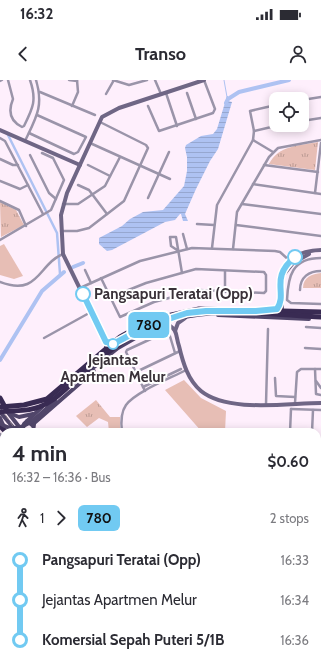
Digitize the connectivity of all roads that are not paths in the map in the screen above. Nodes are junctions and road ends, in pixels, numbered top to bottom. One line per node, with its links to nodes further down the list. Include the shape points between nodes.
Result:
1 (8, 80): 2 (street, via 13,99 10,114 13,121 22,127 33,106 34,93)
2 (30, 80)
3 (36, 80): 11 (street)
4 (69, 80): 9 (street)
5 (113, 80): 10 (street, via 129,85); 13 (street)
6 (147, 80): 10 (street)
7 (155, 80): 14 (street)
8 (204, 80): 14 (street); 23 (street, via 214,111)
9 (77, 81): 17 (street, via 78,92)
10 (139, 81)
11 (40, 92): 17 (street); 20 (street, via 41,102)
12 (187, 93): 23 (street)
13 (106, 94)
14 (163, 94): 25 (street, via 113,111); 26 (street)
15 (321, 98): 16 (street)
16 (309, 99)
17 (72, 106): 21 (street)
18 (148, 106): 26 (street, via 159,131)
19 (269, 107): 29 (street, via 250,111)
20 (37, 115): 30 (street); 30 (street, via 86,137 78,152 74,154)
21 (95, 115)
22 (321, 118): 24 (street)
23 (196, 119): 26 (street)
24 (309, 119)
25 (100, 122): 35 (street); 48 (street, via 146,145 148,148)
26 (177, 126)
27 (269, 128): 29 (street)
28 (0, 130): 33 (street)
29 (254, 131): 32 (street)
30 (29, 134): 33 (street)
31 (0, 138): 44 (street, via 6,141)
32 (253, 140): 37 (street); 70 (street, via 217,205)
33 (25, 141): 43 (street)
34 (321, 141): 37 (street, via 284,146); 49 (street)
35 (90, 143): 40 (street); 41 (street)
36 (169, 152): 51 (street)
37 (273, 152): 47 (street)
38 (42, 153): 62 (street, via 52,158 64,179)
39 (30, 154): 62 (street, via 49,193)
40 (84, 154): 43 (street); 45 (street)
41 (120, 157): 48 (street); 52 (street)
42 (0, 159): 44 (street)
43 (72, 161): 45 (street); 50 (street)
44 (18, 165): 57 (street)
45 (80, 165): 50 (street)
46 (88, 165): 52 (street)
47 (264, 165): 49 (street); 56 (street)
48 (140, 166): 51 (street); 67 (street, via 124,201)
49 (318, 172): 58 (street)
50 (75, 174): 64 (street)
51 (159, 174): 53 (street); 61 (street)
52 (110, 176): 59 (street, via 105,186)
53 (170, 179)
54 (0, 181): 57 (street, via 20,189)
55 (78, 184): 59 (street)
56 (253, 184): 58 (street); 65 (street)
57 (28, 185): 66 (street)
58 (315, 193): 60 (street)
59 (93, 194): 64 (street, via 75,206); 67 (street)
60 (321, 194)
61 (148, 198)
62 (56, 199): 66 (street, via 52,209)
63 (0, 200): 72 (street, via 19,210)
64 (63, 204): 73 (street)
65 (242, 204): 68 (street); 71 (street, via 237,212)
66 (45, 213): 72 (street)
67 (107, 214): 73 (street, via 89,228)
68 (321, 214)
69 (197, 224): 70 (street)
70 (214, 225): 77 (street)
71 (236, 225): 75 (street); 79 (street)
72 (26, 226): 76 (street)
73 (61, 231): 82 (street)
74 (183, 234): 78 (street)
75 (321, 236)
76 (0, 240)
77 (212, 248): 78 (street); 79 (street)
78 (187, 249): 80 (street)
79 (233, 249): 84 (street, via 280,252)
80 (177, 250): 80 (street, via 171,246 170,236 176,237); 88 (street); 89 (street, via 140,261)
81 (321, 251): 84 (street, via 302,254)
82 (60, 255): 90 (street, via 31,282 11,285); 92 (street)
83 (321, 258): 97 (street, via 313,258 296,266 288,281 287,300 291,303)
84 (292, 262): 96 (street, via 282,280)
85 (85, 270): 91 (street)
86 (225, 271): 88 (street, via 196,269); 94 (street); 94 (street, via 264,272 266,291)
87 (321, 271): 93 (street, via 306,275 301,282)
88 (182, 273): 95 (street, via 146,283)
89 (101, 278): 91 (street); 95 (street)
90 (0, 282)
91 (91, 283): 92 (street)
92 (80, 288): 98 (street)
93 (300, 290)
94 (225, 292): 95 (street, via 199,290 154,302 120,317)
95 (111, 297)
96 (281, 304): 99 (main road, via 274,310); 100 (street); 101 (main road, via 285,310)
97 (321, 304)
98 (91, 311): 110 (street); 111 (street)
99 (256, 311): 100 (main road); 112 (main road, via 216,310 187,313 147,326)
100 (281, 313): 101 (main road); 102 (main road); 103 (main road)
101 (299, 313): 103 (main road)
102 (237, 316): 103 (main road); 104 (main road)
103 (321, 316): 135 (highway, bridge, via 199,309 162,317 120,337 47,399 24,405); 139 (highway, bridge, via 218,313 164,321 122,342 51,401 32,409)
104 (186, 317): 105 (main road); 109 (street, via 178,323)
105 (162, 325): 109 (street, via 168,325); 118 (main road, via 133,338)
106 (306, 327): 107 (street)
107 (321, 328)
108 (268, 329): 134 (street)
109 (175, 331): 115 (street)
110 (44, 338)
111 (106, 342): 112 (street); 117 (street)
112 (119, 342): 117 (main road)
113 (305, 348): 114 (street)
114 (321, 349)
115 (180, 351): 116 (street); 119 (street)
116 (174, 353): 122 (street); 122 (street, via 166,332 127,350)
117 (104, 354): 141 (main road)
118 (104, 359): 144 (main road, via 74,390); 147 (main road, bridge, via 27,425)
119 (183, 369): 125 (street); 127 (street); 134 (street, via 200,390 215,400 235,405)
120 (315, 369): 121 (street); 124 (street); 129 (street, via 301,368 297,372)
121 (321, 369)
122 (136, 372): 125 (street)
123 (276, 378): 129 (street, via 276,396)
124 (316, 381): 126 (street); 128 (street, via 316,394)
125 (143, 387): 127 (street)
126 (321, 388)
127 (145, 391): 151 (street, via 125,406)
128 (321, 395)
129 (295, 397): 132 (street)
130 (0, 398): 140 (highway)
131 (0, 402): 140 (main road)
132 (293, 403): 133 (street); 134 (street); 136 (street)
133 (321, 403)
134 (266, 404)
135 (0, 407)
136 (291, 410): 137 (street); 152 (street)
137 (313, 410): 138 (street); 153 (street)
138 (321, 410)
139 (0, 412): 146 (main road)
140 (7, 412): 141 (main road, via 19,416); 148 (main road)
141 (36, 413): 143 (main road)
142 (0, 418): 145 (main road)
143 (27, 421): 144 (main road, via 30,424); 149 (main road)
144 (34, 423): 150 (main road)
145 (2, 428)
146 (14, 428)
147 (16, 428)
148 (20, 428)
149 (24, 428)
150 (33, 428)
151 (122, 428)
152 (290, 428)
153 (312, 428)

